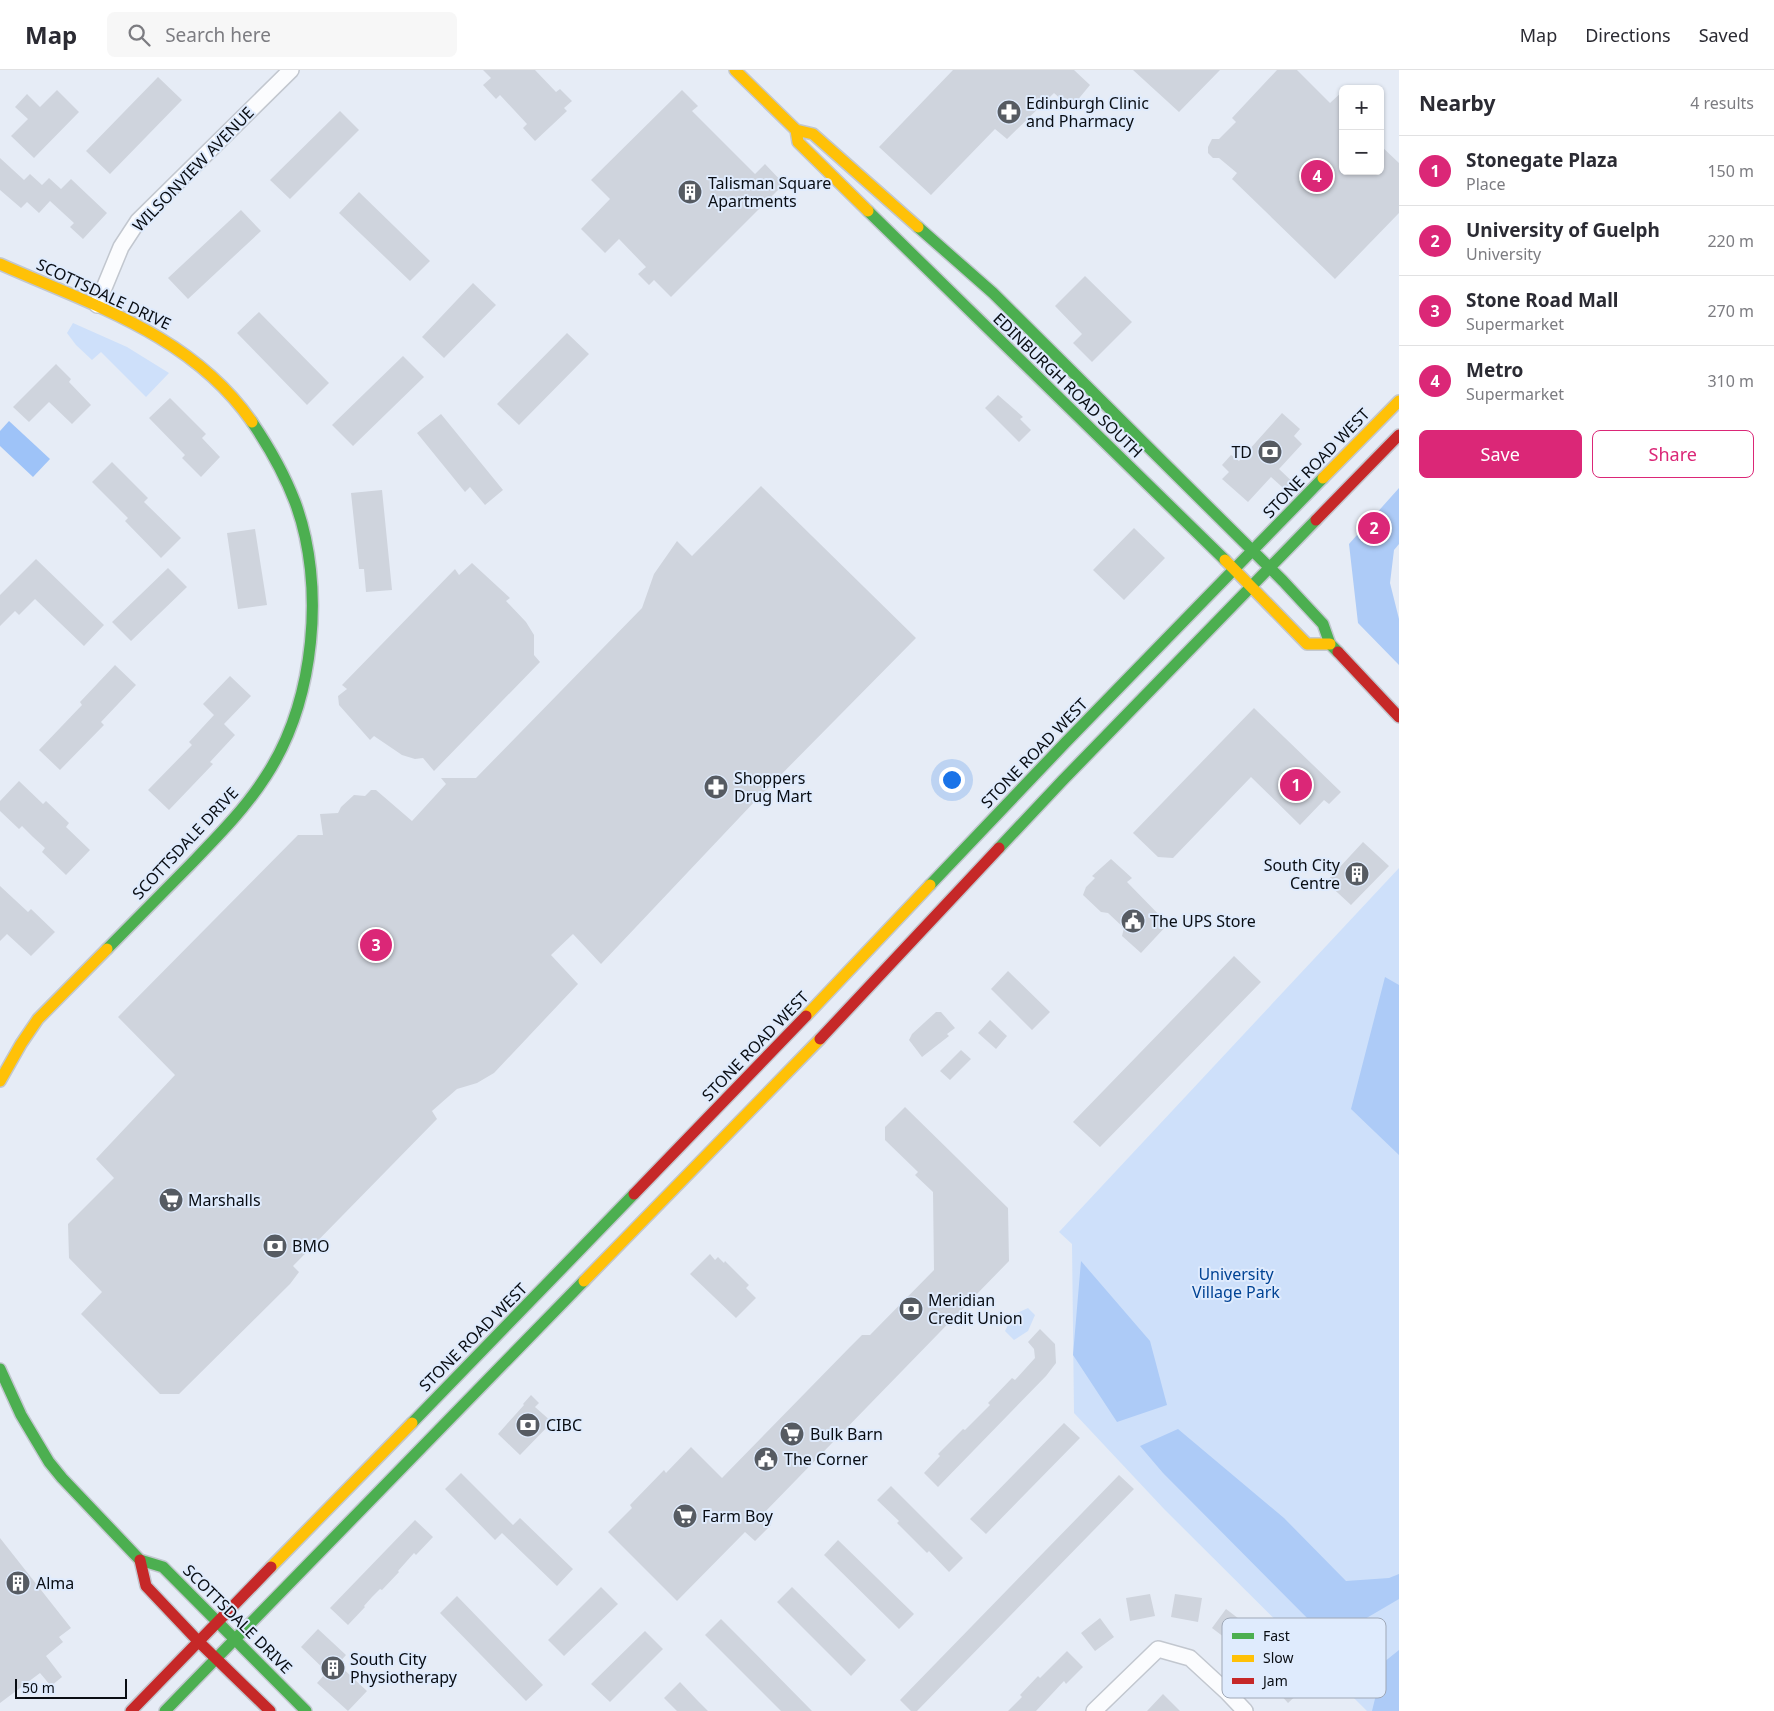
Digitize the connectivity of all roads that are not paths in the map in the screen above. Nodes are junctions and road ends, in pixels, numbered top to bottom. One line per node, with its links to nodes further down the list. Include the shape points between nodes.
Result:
1 (291, 70): 5 (street, WILSONVIEW AVENUE, via 138,221 122,247)
2 (735, 70): 3 (main road, EDINBURGH ROAD SOUTH)
3 (796, 130): 8 (main road, EDINBURGH ROAD SOUTH, via 813,134 993,292); 10 (main road, EDINBURGH ROAD SOUTH, via 798,142)
4 (0, 264): 5 (main road, SCOTTSDALE DRIVE)
5 (97, 305): 16 (main road, SCOTTSDALE DRIVE, via 146,328 188,355 227,392 261,434 293,497 310,563 312,607 306,674 284,743 268,774 240,812 38,1020)
6 (1399, 401): 8 (main road, STONE ROAD WEST)
7 (1399, 435): 9 (main road, STONE ROAD WEST)
8 (1253, 550): 9 (main road, EDINBURGH ROAD SOUTH); 10 (main road, STONE ROAD WEST)
9 (1270, 568): 11 (main road, STONE ROAD WEST); 12 (main road, EDINBURGH ROAD SOUTH, via 1323,624)
10 (1234, 570): 11 (main road, EDINBURGH ROAD SOUTH); 14 (main road, STONE ROAD WEST)
11 (1251, 587): 12 (main road, EDINBURGH ROAD SOUTH, via 1307,644); 15 (main road, STONE ROAD WEST)
12 (1330, 644): 13 (main road, EDINBURGH ROAD SOUTH)
13 (1399, 717)
14 (1066, 742): 15 (main road); 17 (main road, STONE ROAD WEST)
15 (1063, 780): 18 (main road, STONE ROAD WEST, via 825,1034)
16 (0, 1081)
17 (606, 1225): 18 (main road); 20 (main road, STONE ROAD WEST)
18 (605, 1260): 21 (main road, STONE ROAD WEST)
19 (0, 1369): 23 (main road, SCOTTSDALE DRIVE, via 21,1415 49,1462)
20 (454, 1379): 21 (main road); 22 (main road, STONE ROAD WEST)
21 (453, 1416): 22 (main road, STONE ROAD WEST)
22 (388, 1465): 24 (main road, STONE ROAD WEST); 25 (main road, STONE ROAD WEST)
23 (140, 1560): 24 (main road, SCOTTSDALE DRIVE, via 163,1566); 26 (main road, via 146,1586)
24 (218, 1623): 25 (main road, SCOTTSDALE DRIVE); 26 (main road, STONE ROAD WEST)
25 (234, 1640): 27 (main road, STONE ROAD WEST); 33 (main road, SCOTTSDALE DRIVE)
26 (199, 1642): 27 (main road); 30 (main road, STONE ROAD WEST)
27 (216, 1658): 31 (main road, STONE ROAD WEST); 32 (main road)
28 (1222, 1687): 34 (street, via 1190,1658 1158,1649)
29 (1233, 1698): 35 (street)
30 (131, 1711)
31 (165, 1711)
32 (270, 1711)
33 (306, 1711)
34 (1094, 1711)
35 (1245, 1711)

